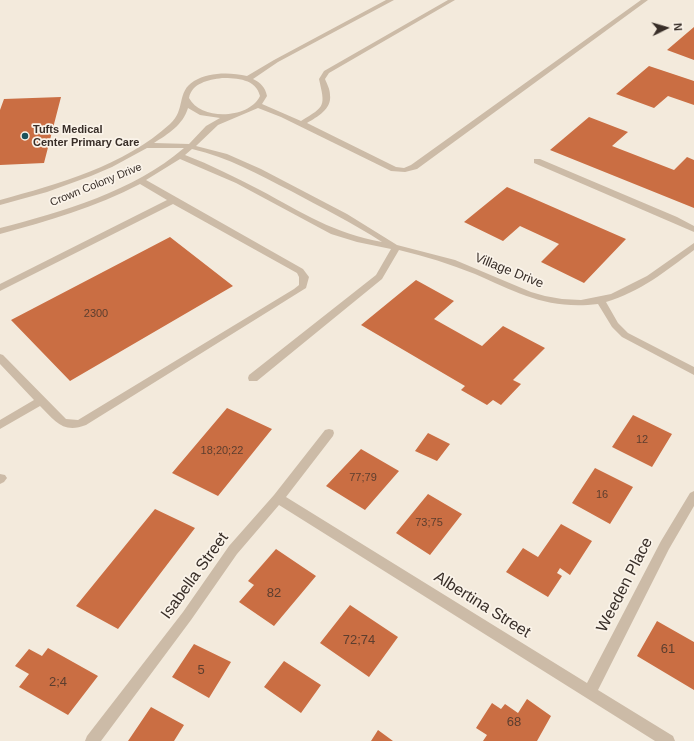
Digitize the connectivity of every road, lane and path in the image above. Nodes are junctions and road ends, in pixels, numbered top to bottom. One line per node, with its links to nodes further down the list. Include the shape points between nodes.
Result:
1 (391, 0): 4 (street)
2 (452, 0): 8 (street, via 326,72 322,79 327,97 325,104 321,111)
3 (645, 0): 8 (street, via 414,167 394,169)
4 (248, 78): 5 (street, Crown Colony Drive, via 229,76 207,79 190,88); 6 (street, via 258,84 263,92)
5 (185, 98): 7 (street, via 192,108 203,114); 9 (street, Crown Colony Drive, via 184,109 175,124)
6 (258, 105): 7 (street, Crown Colony Drive); 8 (street)
7 (237, 114): 10 (street, Crown Colony Drive, via 212,125)
8 (302, 123)
9 (145, 146): 10 (street, Village Drive); 15 (street, Crown Colony Drive, via 85,175)
10 (191, 146): 11 (street, Crown Colony Drive); 19 (street, Village Drive, via 231,158 350,218)
11 (179, 156): 13 (street, Crown Colony Drive); 19 (street, Village Drive, via 214,169 334,232 367,243)
12 (537, 161): 16 (street)
13 (140, 180): 14 (street); 17 (street, Crown Colony Drive, via 90,202)
14 (174, 200): 20 (street); 25 (street, via 300,271 304,277 303,286 82,423 69,425 62,422)
15 (0, 203)
16 (694, 229)
17 (0, 231)
18 (694, 246): 21 (street, Village Drive, via 640,284)
19 (396, 247): 21 (street, Village Drive, via 454,262 515,290 541,298 565,302); 24 (street, via 379,277)
20 (0, 288)
21 (600, 300): 23 (street, via 625,336)
22 (0, 358): 25 (street)
23 (694, 371)
24 (252, 378)
25 (40, 401): 26 (street)
26 (0, 425)
27 (329, 432): 29 (street, Isabella Street)
28 (694, 496): 30 (street, Weeden Place, via 665,545)
29 (278, 498): 30 (street, Albertina Street); 31 (street, Isabella Street, via 233,550 187,616)
30 (590, 691): 32 (street, Albertina Street)
31 (92, 741)
32 (668, 741)

